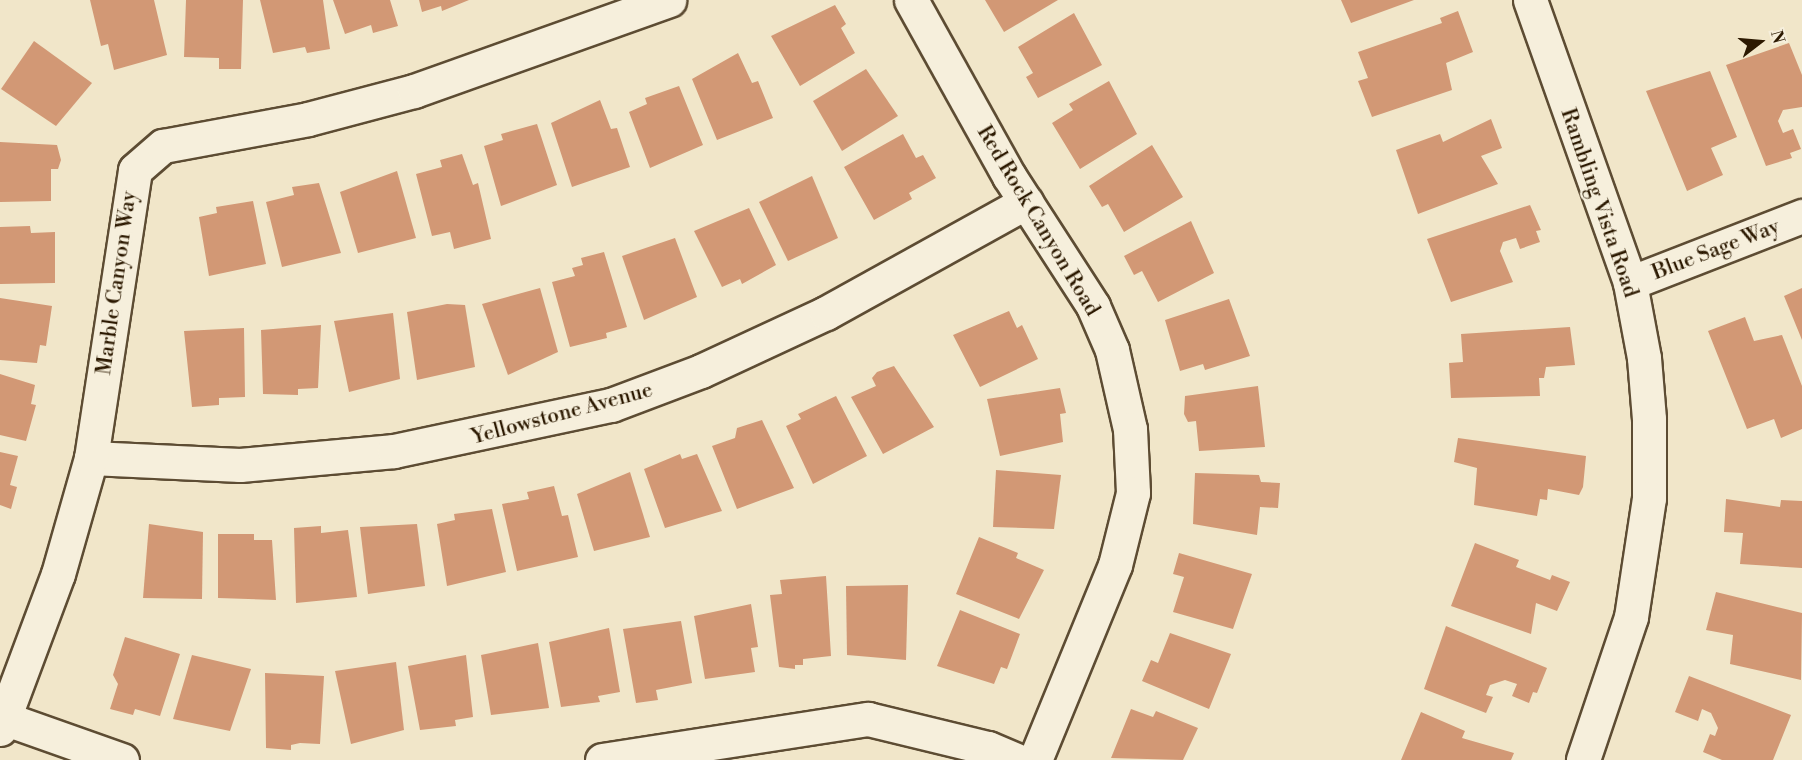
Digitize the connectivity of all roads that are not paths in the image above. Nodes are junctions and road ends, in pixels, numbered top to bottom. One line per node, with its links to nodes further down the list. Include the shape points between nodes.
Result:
1 (669, 0): 7 (street, Marble Canyon Way, via 546,47 403,94 308,119 163,146 135,170 129,188)
2 (911, 0): 4 (street, Red Rock Canyon Road)
3 (1530, 0): 6 (street, Rambling Vista Road)
4 (1026, 202): 7 (street, Yellowstone Avenue, via 826,313 701,371 610,405 394,452 240,465); 12 (street, Red Rock Canyon Road, via 1093,306 1112,351 1130,429 1133,493 1115,565)
5 (1802, 216): 6 (street, Blue Sage Way)
6 (1630, 283): 13 (street, Rambling Vista Road, via 1645,368 1649,498 1627,639)
7 (91, 458): 8 (street, Marble Canyon Way, via 58,574)
8 (3, 724): 9 (street)
9 (122, 760)
10 (602, 760): 11 (street, via 868,719 977,745)
11 (1016, 760)
12 (1035, 760)
13 (1583, 760)

